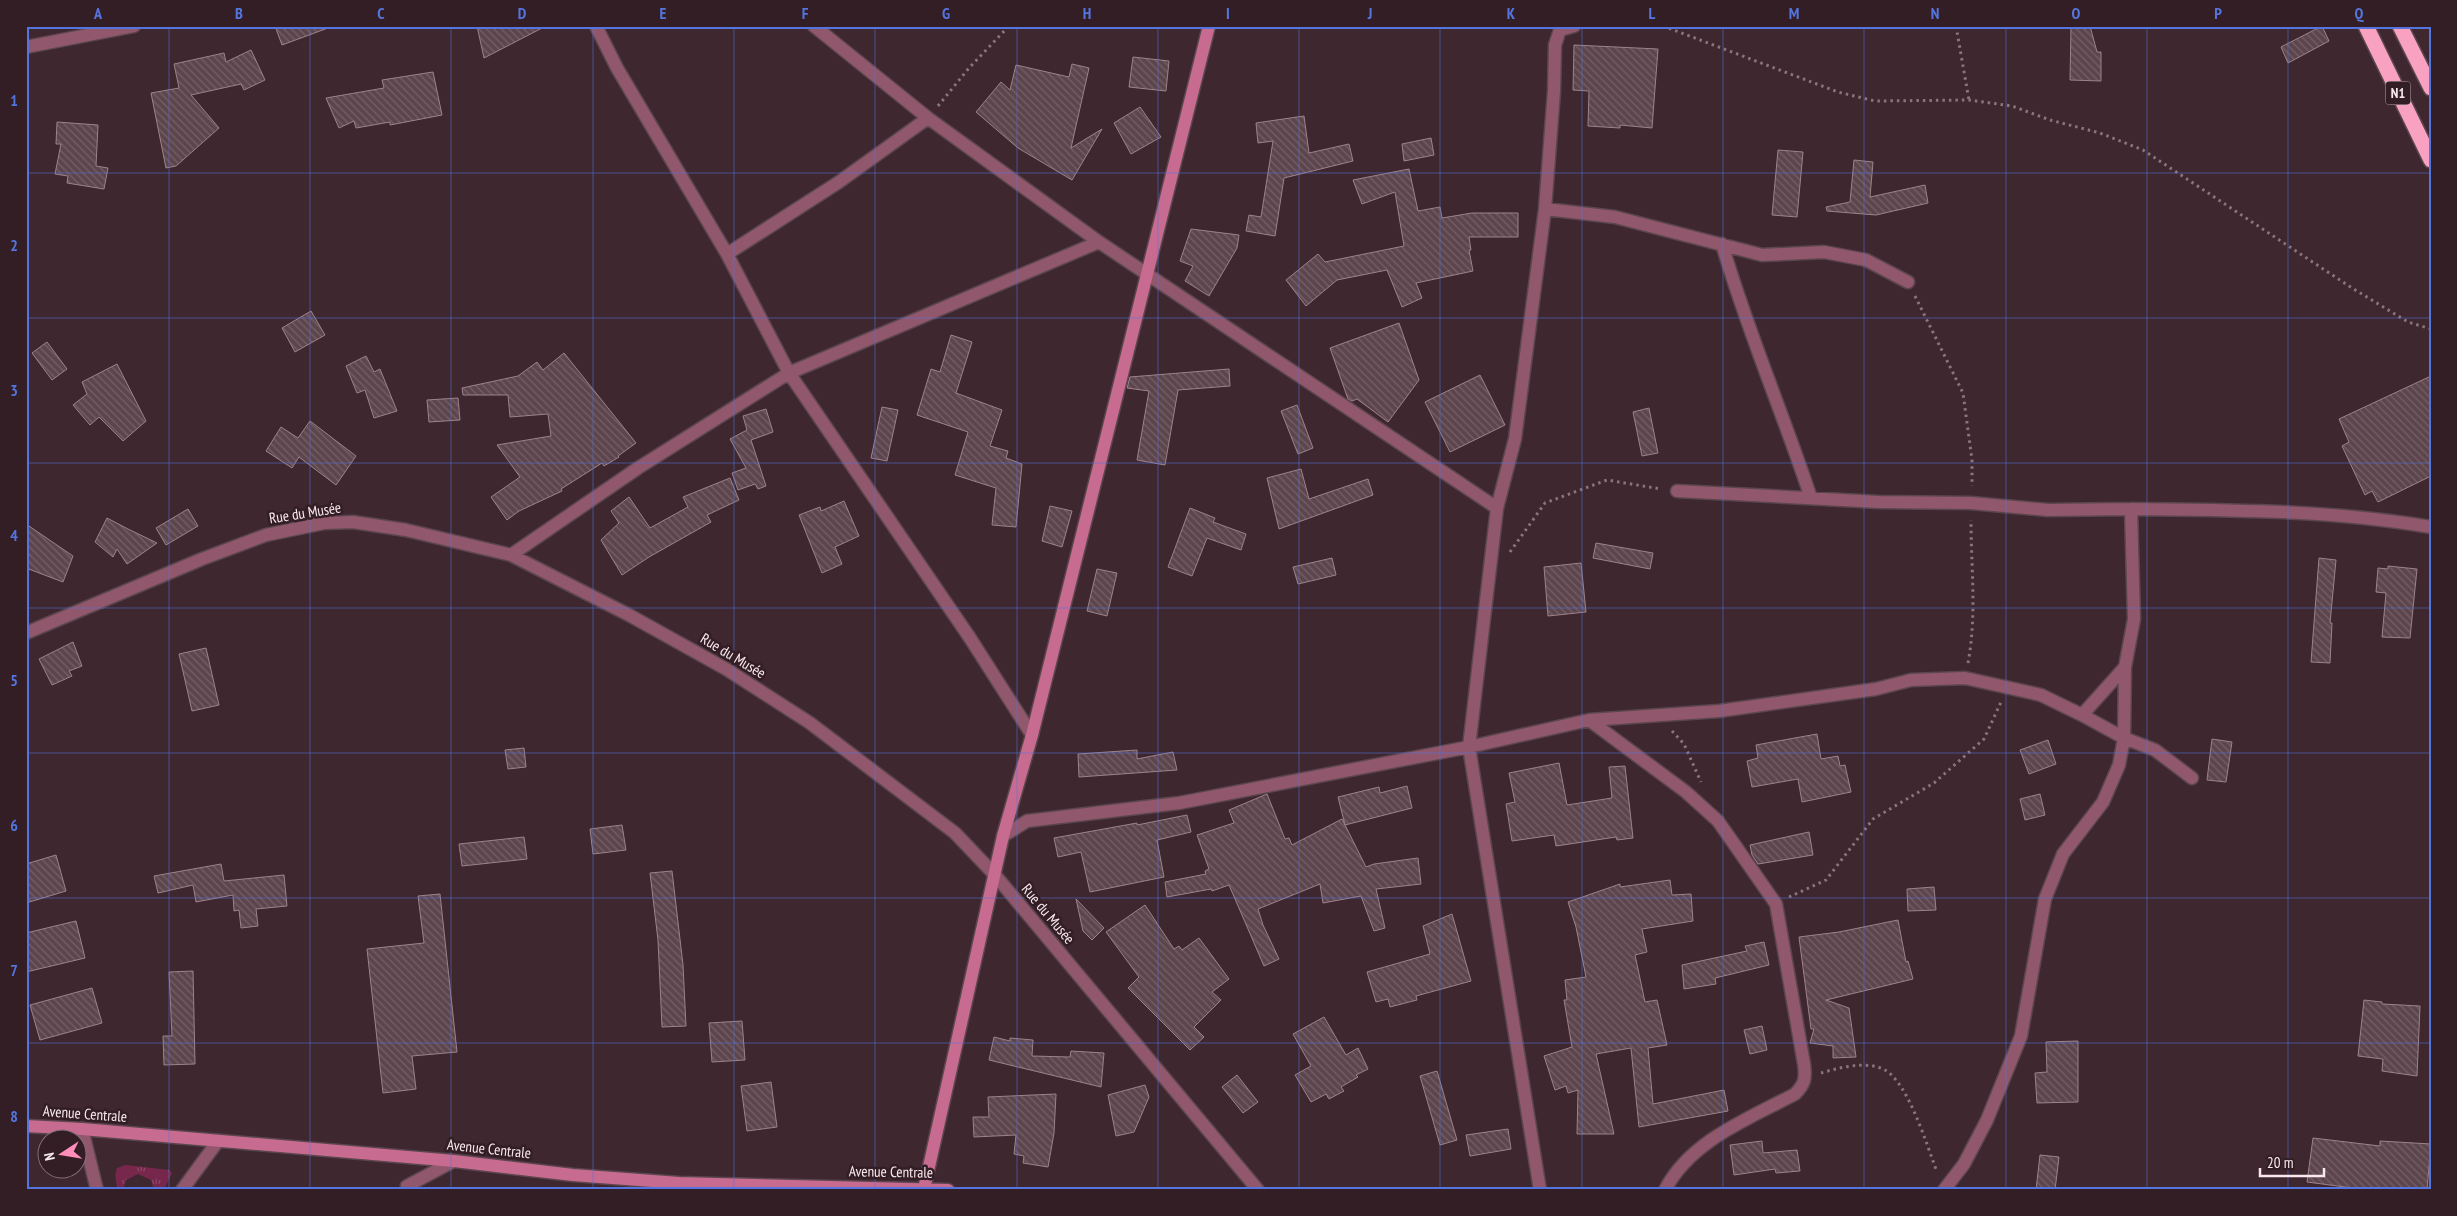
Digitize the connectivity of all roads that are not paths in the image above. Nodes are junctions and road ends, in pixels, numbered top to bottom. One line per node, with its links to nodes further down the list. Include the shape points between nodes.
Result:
1 (134, 26): 8 (street)
2 (596, 26): 16 (street, via 617,68)
3 (814, 26): 11 (street)
4 (1209, 26): 17 (street)
5 (1574, 26): 13 (street, via 1560,30 1555,45)
6 (2366, 26): 12 (highway, N1)
7 (2400, 26): 10 (highway, N1)
8 (99, 30): 9 (street)
9 (26, 47)
10 (2431, 88)
11 (928, 118): 14 (street); 16 (street, via 839,182)
12 (2431, 160)
13 (1545, 209): 15 (street, via 1615,218); 22 (street, via 1515,439)
14 (1099, 242): 17 (street); 19 (street)
15 (1722, 244): 18 (street, via 1762,255 1824,252 1866,260); 21 (street, via 1740,305)
16 (727, 254): 19 (street)
17 (1147, 274): 22 (street); 30 (street)
18 (1908, 282)
19 (789, 373): 25 (street, via 638,468); 30 (street, via 970,638)
20 (1677, 491): 21 (street)
21 (1812, 498): 23 (street, via 1972,503 2048,510)
22 (1497, 508): 32 (street)
23 (2132, 509): 24 (street, via 2310,512); 27 (street, via 2134,620)
24 (2431, 527)
25 (511, 555): 26 (street, Rue du Musée, via 406,530 352,522 324,523 257,538); 35 (street, Rue du Musée, via 726,669 810,723 955,833)
26 (26, 633)
27 (2126, 667): 28 (street); 31 (street)
28 (2082, 715): 29 (street, via 2040,695 1965,678 1911,680 1876,689 1719,711); 31 (street)
29 (1589, 720): 32 (street); 50 (street, via 1686,792 1718,821 1776,904 1806,1078 1795,1094 1717,1135 1672,1175)
30 (1032, 735): 34 (street)
31 (2124, 738): 33 (street, via 2155,750); 51 (street, via 2119,765 2103,802 2063,854 2045,899 2021,1036 1987,1120 1964,1164)
32 (1469, 747): 34 (street, via 1179,803 1027,821); 49 (street)
33 (2192, 778)
34 (1003, 836): 35 (street)
35 (995, 875): 43 (street); 48 (street, Rue du Musée)
36 (26, 1126): 37 (street, Avenue Centrale)
37 (63, 1128)
38 (88, 1130): 39 (street, Avenue Centrale)
39 (218, 1141): 41 (street, Avenue Centrale); 45 (street)
40 (88, 1153): 44 (street)
41 (454, 1161): 42 (street, Avenue Centrale); 46 (street, via 407,1186)
42 (679, 1186): 43 (street, Avenue Centrale)
43 (924, 1189): 47 (street, Avenue Centrale)
44 (97, 1190)
45 (182, 1190)
46 (408, 1190)
47 (948, 1190)
48 (1258, 1190)
49 (1540, 1190)
50 (1665, 1190)
51 (1944, 1190)

